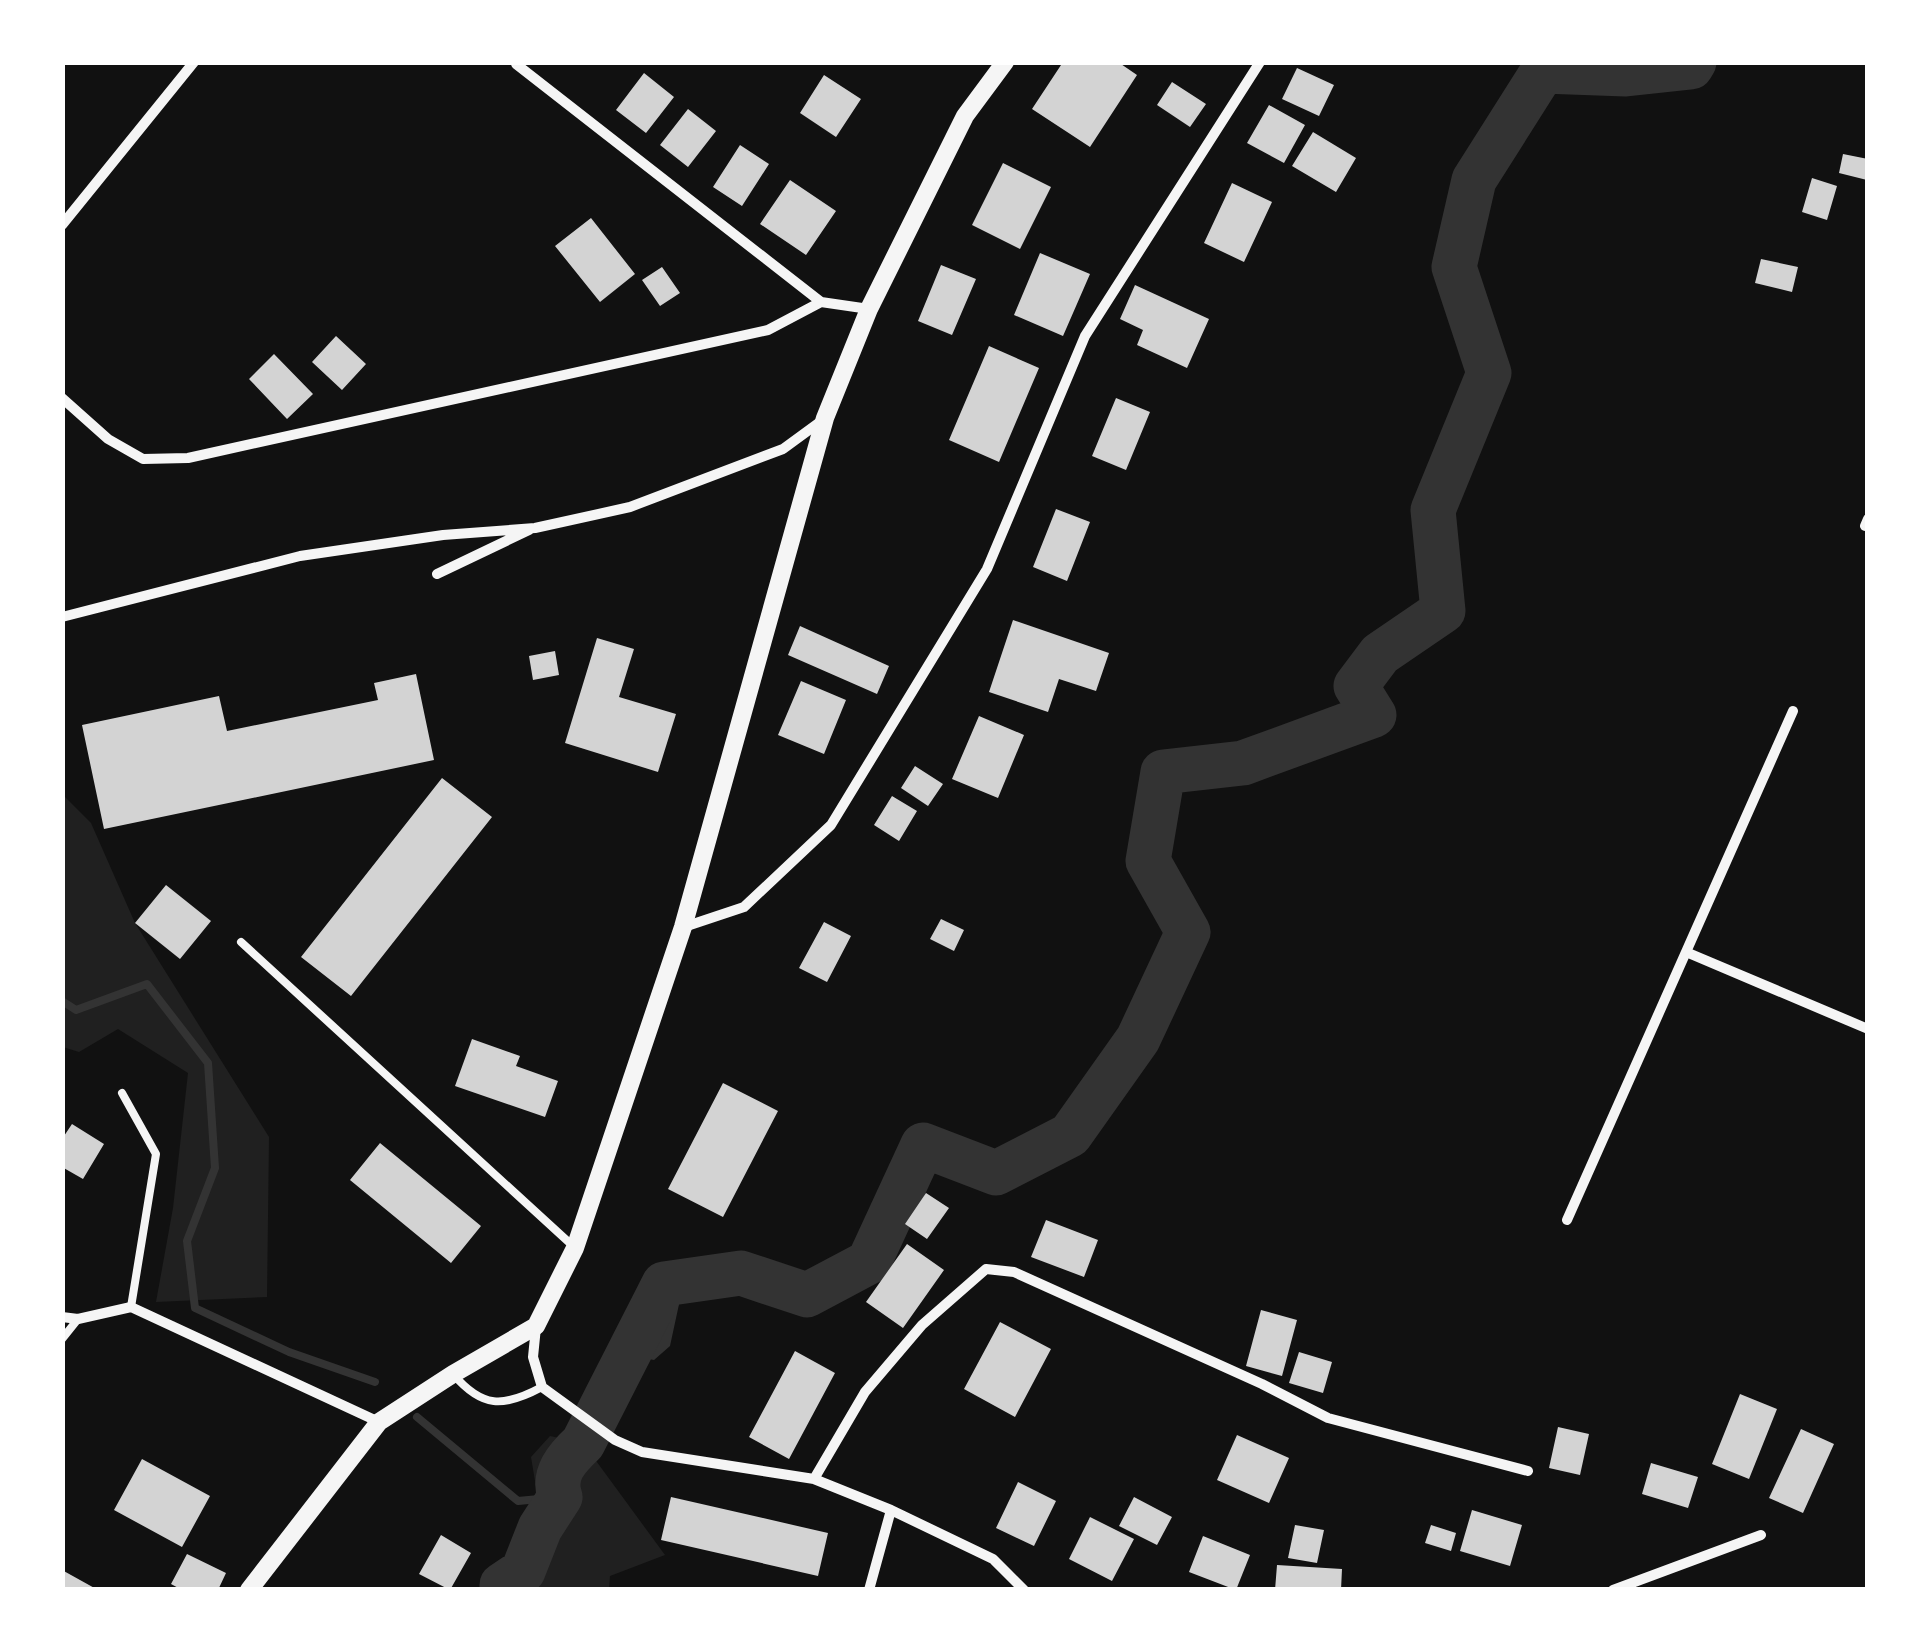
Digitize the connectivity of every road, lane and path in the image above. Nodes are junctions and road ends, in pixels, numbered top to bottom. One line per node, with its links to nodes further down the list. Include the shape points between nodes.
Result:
1 (194, 62): 5 (street)
2 (1005, 62): 7 (street, via 964,116)
3 (1260, 62): 14 (street, via 1086,336 987,569 831,824 744,907)
4 (516, 64): 6 (street)
5 (62, 226)
6 (821, 302): 7 (street); 8 (street, via 768,330 188,458 143,459 108,439)
7 (868, 309): 9 (street)
8 (62, 398)
9 (825, 418): 10 (street, via 783,449 630,507); 14 (street)
10 (535, 528): 11 (street); 12 (street, via 300,556)
11 (436, 574)
12 (62, 617)
13 (1793, 711): 16 (street)
14 (683, 927): 20 (street)
15 (241, 942): 20 (lane)
16 (1686, 952): 17 (street); 19 (street)
17 (1868, 1029)
18 (122, 1093): 21 (lane, via 156,1154)
19 (1566, 1220)
20 (575, 1248): 24 (street)
21 (131, 1307): 23 (street); 28 (street)
22 (62, 1317): 23 (street)
23 (78, 1319): 25 (lane)
24 (536, 1326): 26 (street); 27 (street, via 533,1357)
25 (62, 1340)
26 (453, 1374): 27 (lane, via 472,1396 498,1402); 28 (street)
27 (542, 1387): 30 (street, via 642,1452)
28 (379, 1422): 33 (street)
29 (1528, 1471): 30 (street, via 1328,1418 1014,1272 986,1269 922,1325 865,1392)
30 (814, 1479): 31 (street)
31 (891, 1510): 34 (street); 35 (street, via 993,1559)
32 (1761, 1534): 36 (street)
33 (249, 1590)
34 (869, 1590)
35 (1024, 1590)
36 (1613, 1590)

